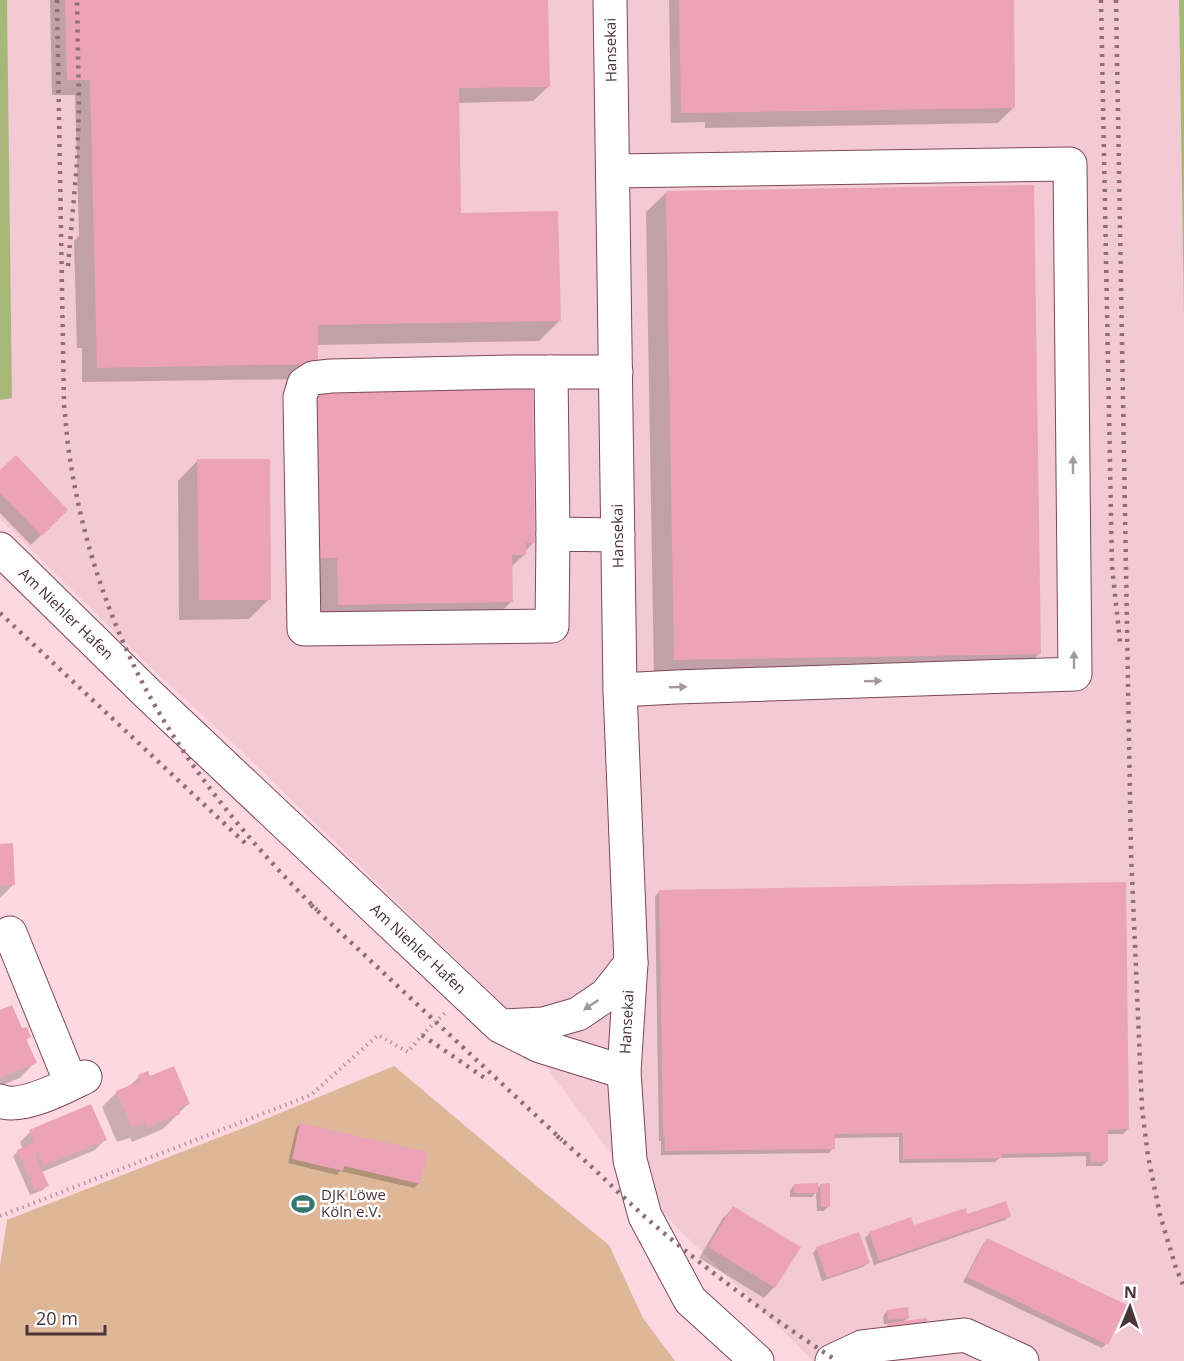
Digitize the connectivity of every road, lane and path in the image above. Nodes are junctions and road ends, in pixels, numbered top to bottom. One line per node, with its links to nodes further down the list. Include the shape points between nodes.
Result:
1 (610, 0): 2 (street, Hansekai)
2 (613, 171): 4 (street, Hansekai); 8 (street, one-way to 2, via 1075,674 1070,164)
3 (551, 372): 4 (street); 5 (street); 5 (street, via 331,376 313,378 304,384 300,397 304,629 552,626)
4 (616, 372): 6 (street, Hansekai)
5 (553, 534): 6 (street)
6 (618, 535): 8 (street, Hansekai)
7 (0, 549): 11 (street, Am Niehler Hafen)
8 (620, 690): 10 (street, Hansekai)
9 (10, 933): 14 (street, via 78,1080 26,1102)
10 (631, 963): 12 (street, one-way to 12, via 606,995 578,1014 543,1024); 13 (street, Hansekai)
11 (464, 993): 12 (street, Am Niehler Hafen); 15 (path, via 408,1052 378,1035 311,1095)
12 (500, 1026): 13 (street, Am Niehler Hafen, via 540,1046)
13 (624, 1072): 16 (street, via 630,1160 645,1216 690,1300)
14 (0, 1101)
15 (0, 1216)
16 (757, 1361)
17 (832, 1361): 18 (street, via 862,1347 965,1335)
18 (1022, 1361)

